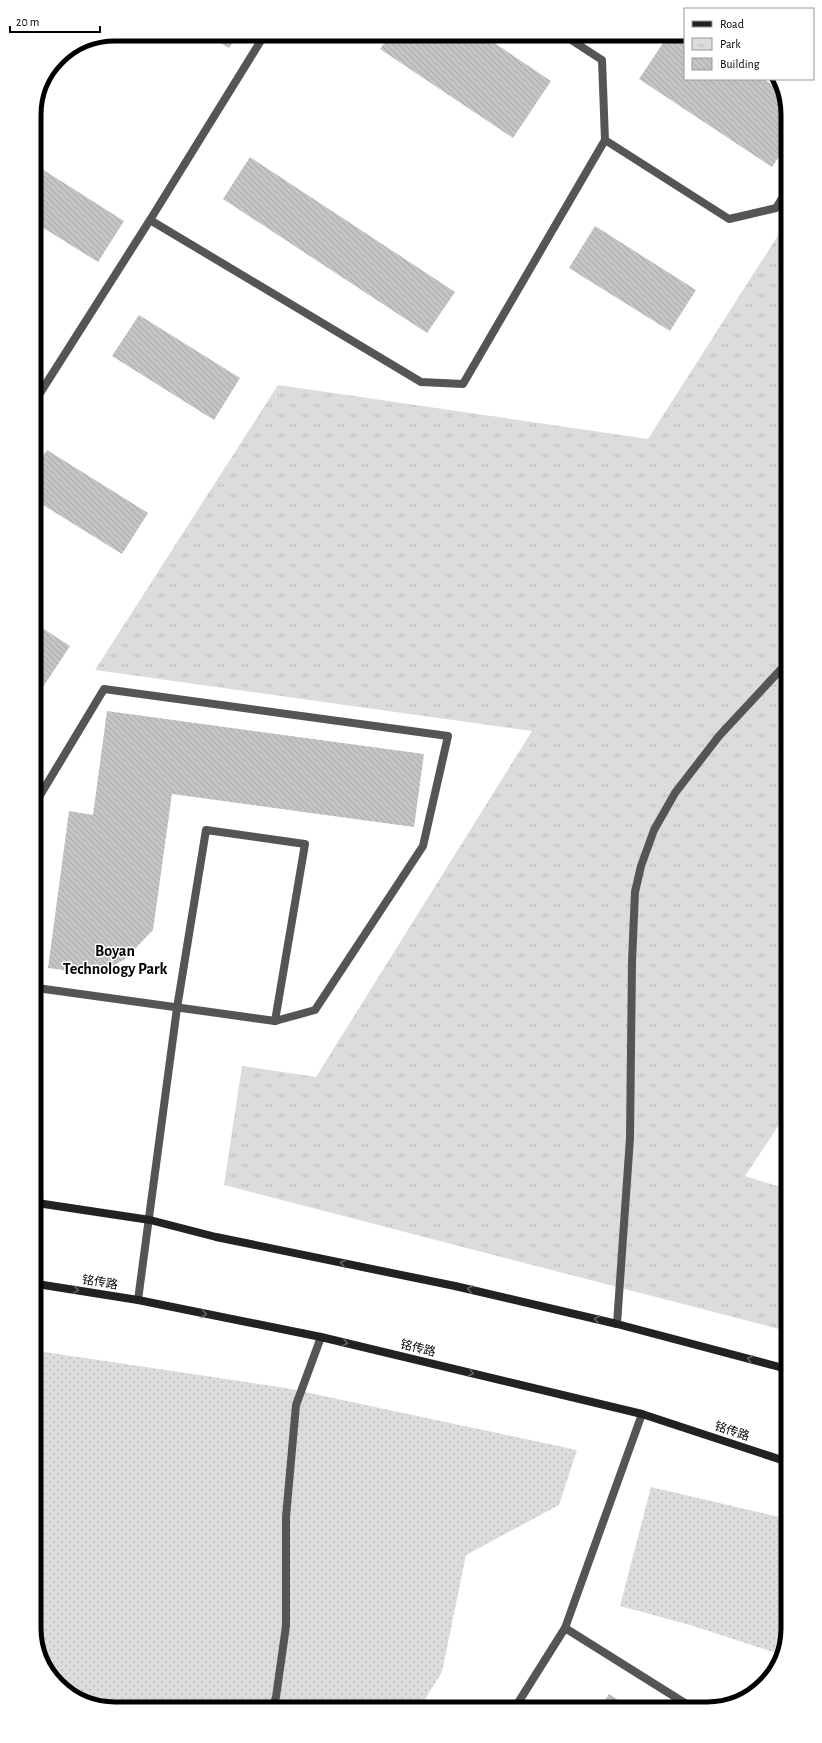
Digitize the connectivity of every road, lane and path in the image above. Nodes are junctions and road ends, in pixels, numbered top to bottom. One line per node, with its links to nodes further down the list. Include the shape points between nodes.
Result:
1 (260, 41): 5 (lane)
2 (573, 41): 3 (lane, via 602,60)
3 (605, 140): 4 (lane, via 729,219 776,208); 5 (lane, via 463,384 421,382)
4 (781, 200)
5 (150, 220): 6 (lane)
6 (41, 392)
7 (781, 669): 16 (lane, via 719,736 675,793 654,830 641,866 635,892 630,1138)
8 (41, 794): 11 (lane, via 104,689 448,736 423,846 315,1010)
9 (41, 989): 10 (lane)
10 (177, 1008): 11 (lane); 11 (lane, via 206,830 305,844); 13 (lane)
11 (275, 1021)
12 (41, 1204): 13 (main road)
13 (150, 1220): 15 (lane); 16 (main road, one-way to 13, via 455,1286 216,1237)
14 (41, 1285): 15 (main road, 铭传路, one-way to 15)
15 (138, 1300): 17 (main road, 铭传路, one-way to 17)
16 (617, 1324): 18 (main road, one-way to 16)
17 (321, 1337): 19 (main road, 铭传路, one-way to 19); 22 (lane, via 296,1405 286,1517 286,1626)
18 (781, 1367)
19 (642, 1414): 20 (main road, 铭传路); 21 (lane)
20 (781, 1460)
21 (565, 1628): 23 (lane); 24 (lane)
22 (274, 1702)
23 (519, 1702)
24 (683, 1702)

